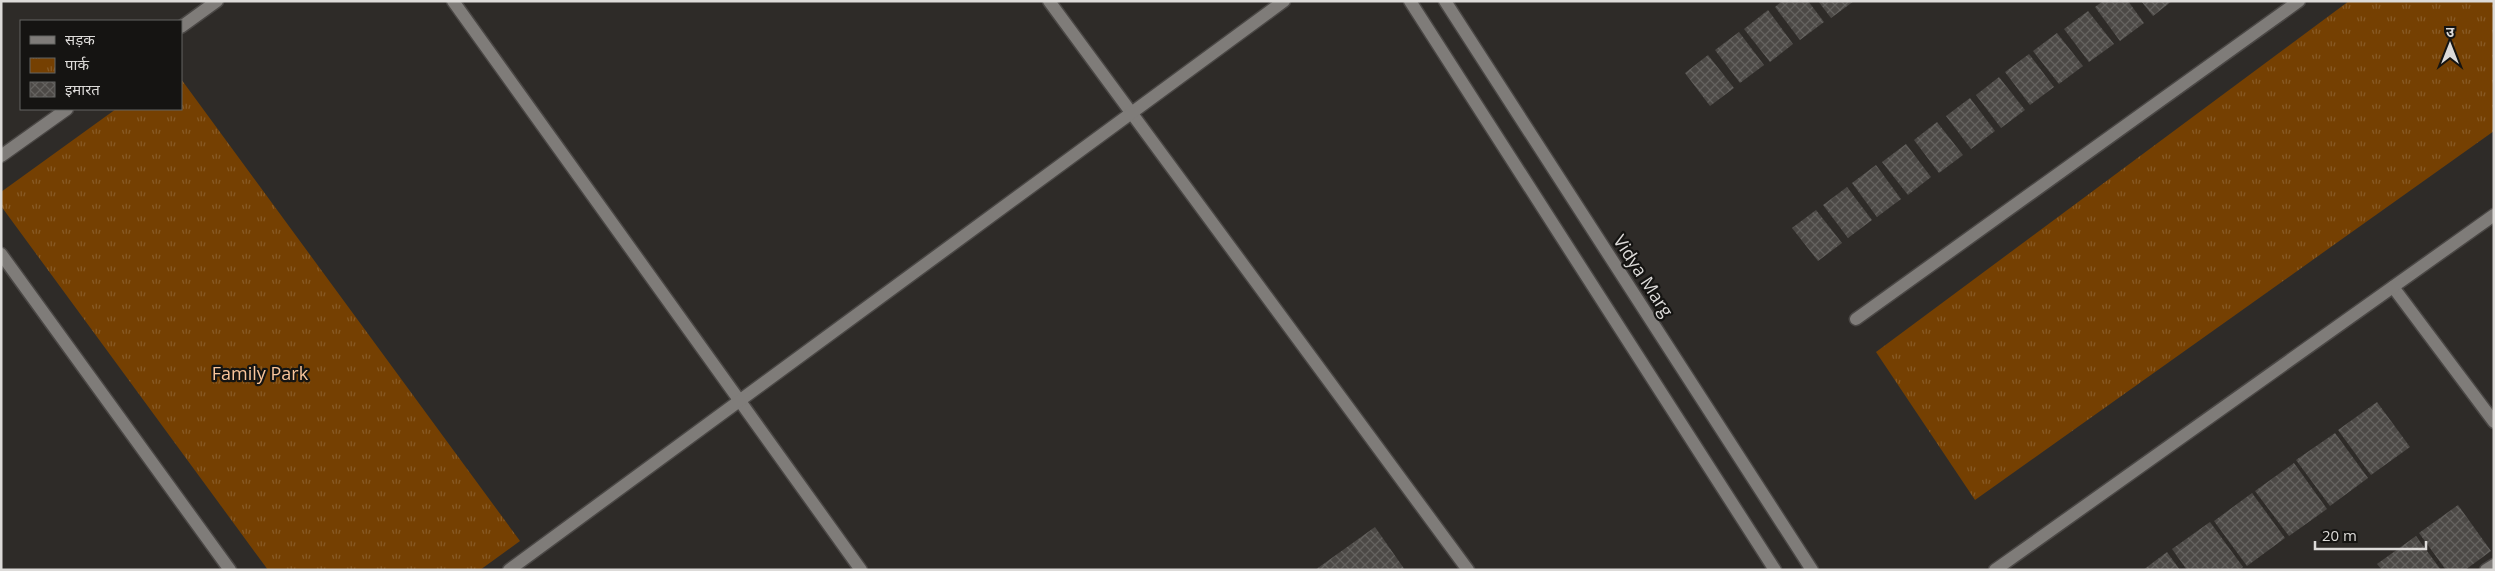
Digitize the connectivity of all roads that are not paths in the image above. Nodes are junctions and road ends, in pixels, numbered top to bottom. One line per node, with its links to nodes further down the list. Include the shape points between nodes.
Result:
1 (217, 1): 8 (street)
2 (453, 1): 16 (street)
3 (1049, 1): 10 (street)
4 (1284, 1): 10 (street)
5 (1410, 1): 23 (street)
6 (1445, 1): 24 (street, Vidya Marg)
7 (2299, 1): 15 (street)
8 (182, 26)
9 (66, 110): 11 (street)
10 (1132, 113): 16 (street); 22 (street)
11 (1, 156)
12 (2494, 216): 14 (street)
13 (1, 254): 19 (street)
14 (2393, 287): 17 (street); 25 (street)
15 (1856, 319)
16 (739, 401): 20 (street); 21 (street)
17 (2494, 422)
18 (2494, 564): 26 (street)
19 (230, 570)
20 (509, 570)
21 (861, 570)
22 (1468, 570)
23 (1775, 570)
24 (1812, 570)
25 (1995, 570)
26 (2486, 570)

